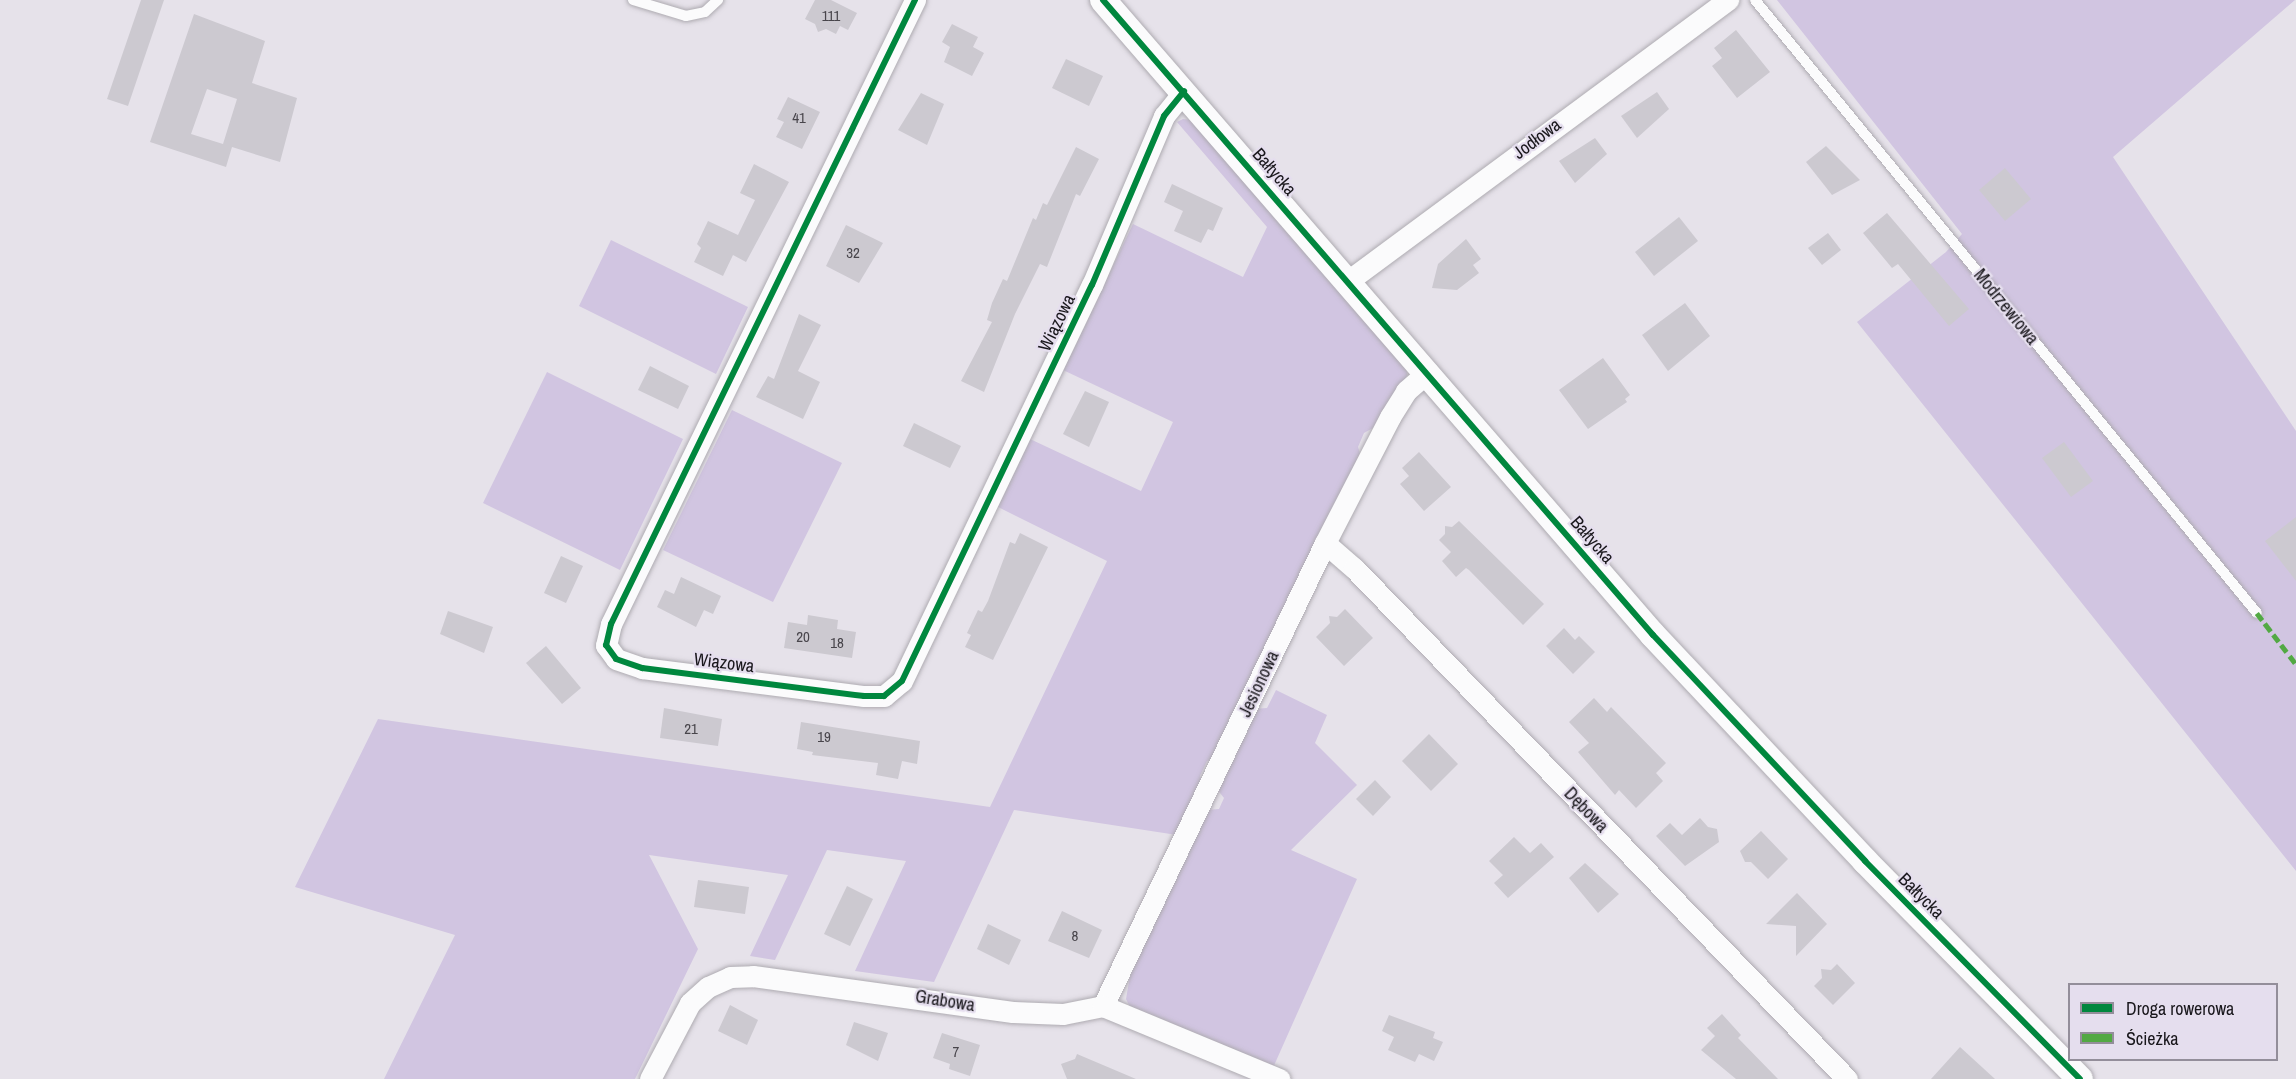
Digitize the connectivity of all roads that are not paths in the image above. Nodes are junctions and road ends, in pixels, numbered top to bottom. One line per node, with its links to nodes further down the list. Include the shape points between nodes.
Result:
1 (633, 0): 2 (lane, via 686,16 705,12)
2 (718, 0)
3 (915, 0): 7 (street, Wiązowa, via 611,624 606,645 616,659 642,668 864,696 884,696 902,681 1092,285 1164,116)
4 (1103, 0): 7 (street, Bałtycka)
5 (1728, 0): 8 (street, Jodłowa)
6 (1755, 0): 11 (lane, Modrzewiowa)
7 (1184, 91): 8 (street, Bałtycka)
8 (1348, 281): 9 (street, Bałtycka)
9 (1428, 372): 10 (street, Jesionowa, via 1406,392 1390,417); 16 (street, Bałtycka, via 1653,635 1865,861)
10 (1325, 543): 12 (street, Jesionowa); 15 (street, Dębowa, via 1354,568)
11 (2257, 613)
12 (1104, 1005): 13 (street, Grabowa, via 1063,1014 1013,1012 882,992 730,977 708,987 690,1004); 14 (street)
13 (650, 1079)
14 (1278, 1079)
15 (1847, 1079)
16 (2080, 1079)

